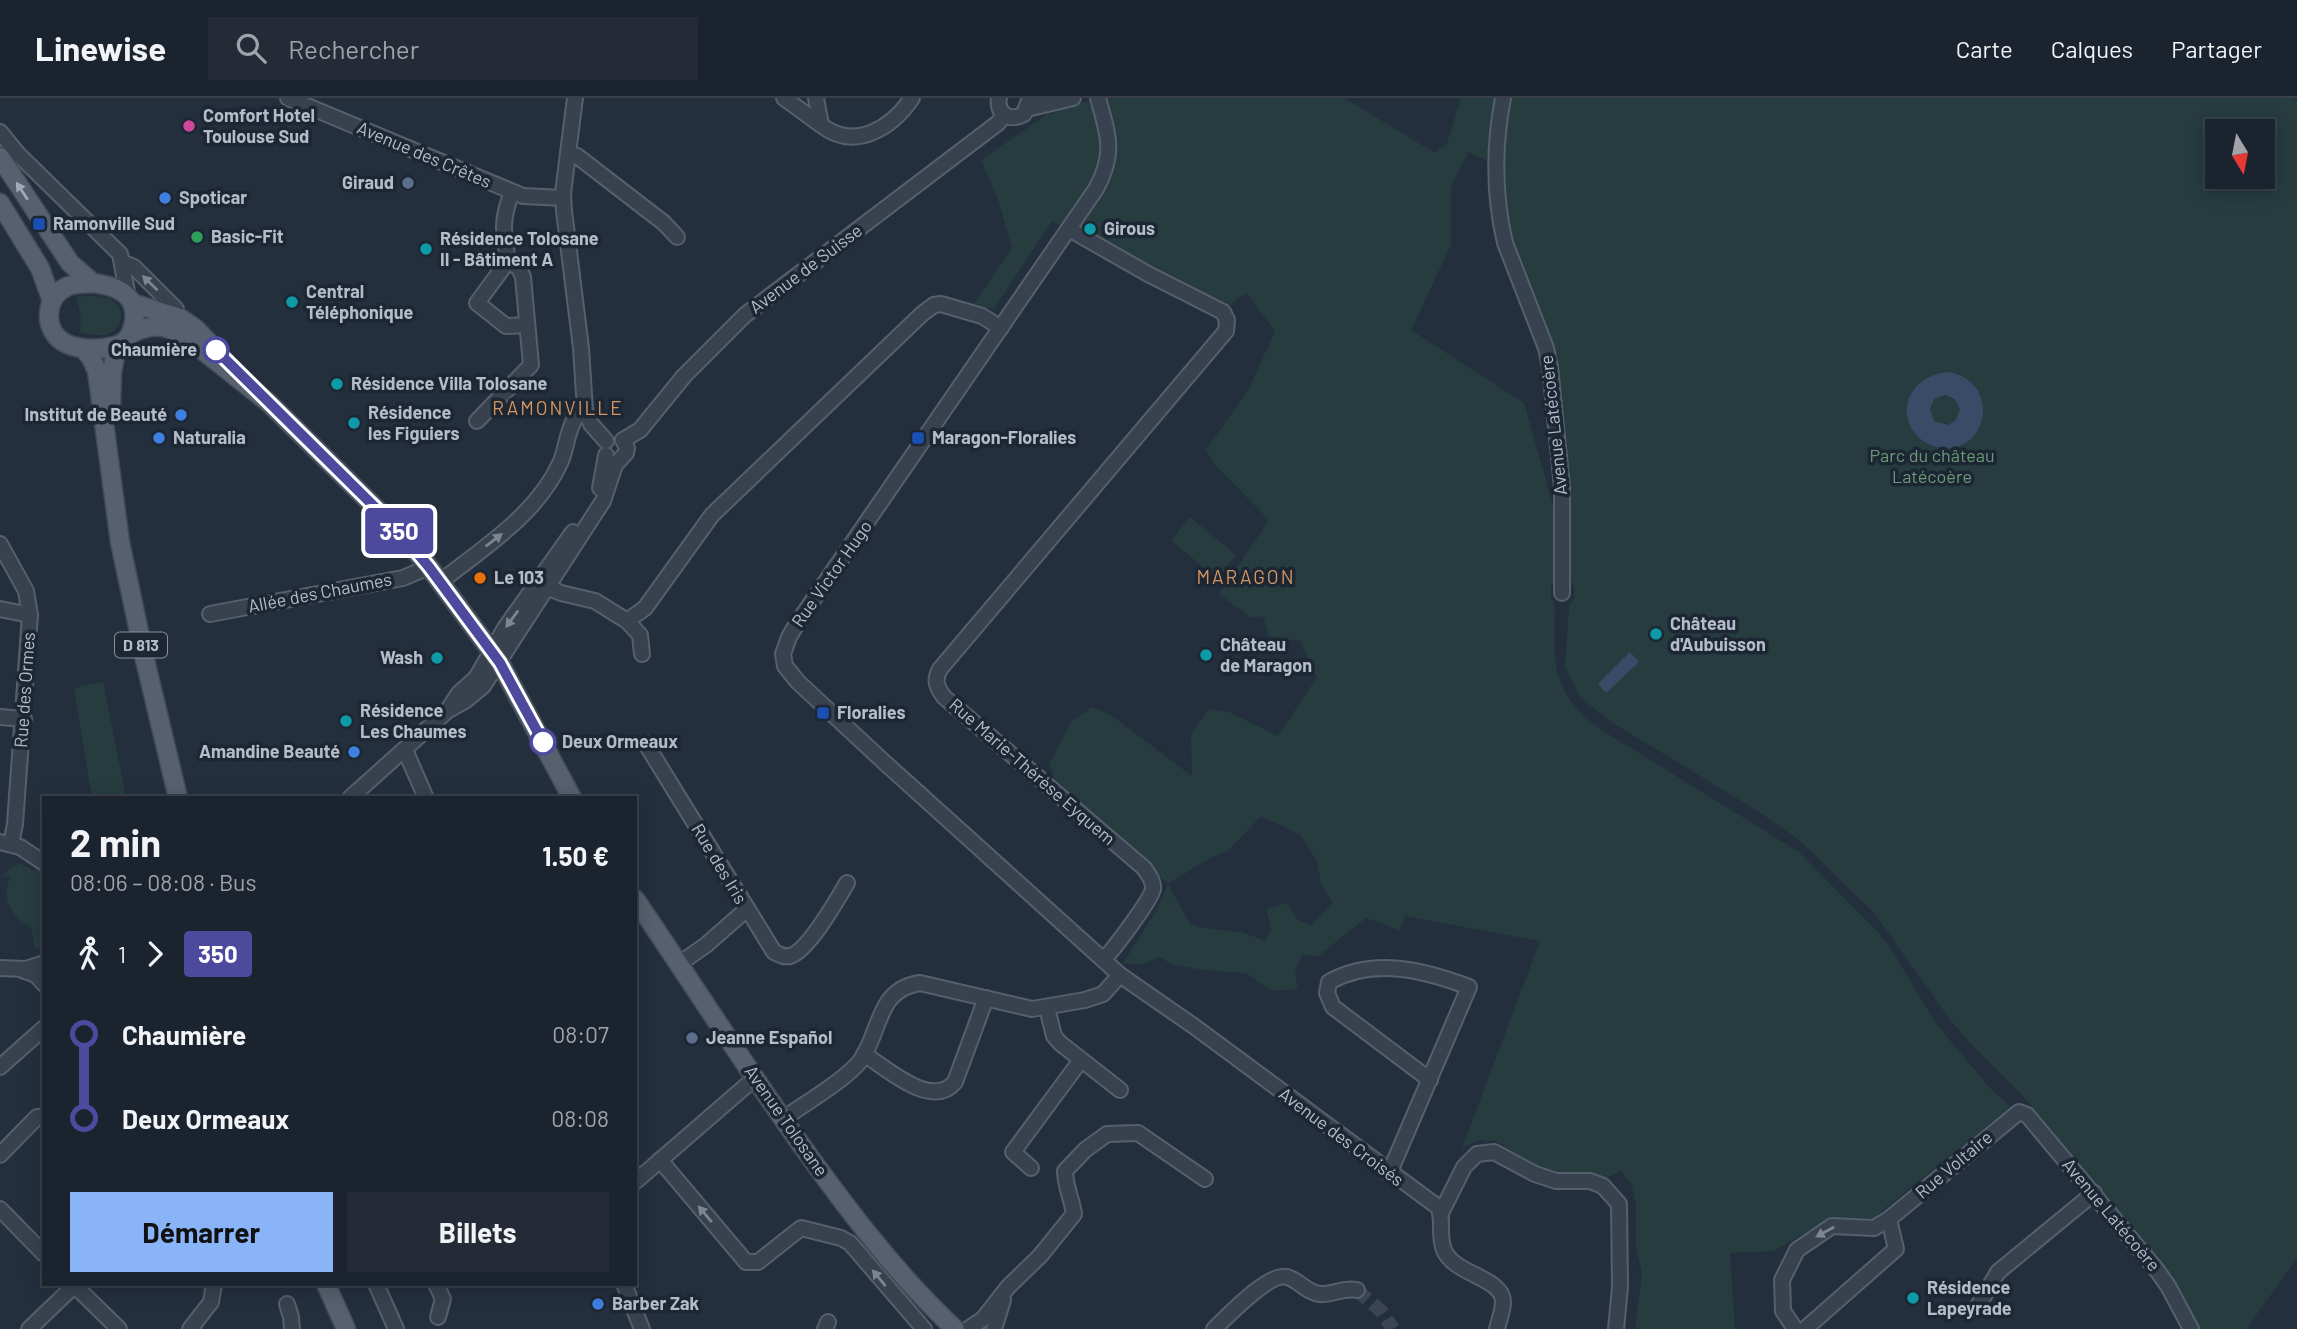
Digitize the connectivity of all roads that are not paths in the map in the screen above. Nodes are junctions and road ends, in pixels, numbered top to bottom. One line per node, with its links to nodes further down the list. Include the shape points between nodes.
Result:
1 (288, 98): 15 (street, Avenue des Crêtes)
2 (575, 98): 13 (street)
3 (784, 98): 11 (street)
4 (816, 98): 11 (street)
5 (912, 98): 11 (street, via 893,119 862,136 839,136)
6 (1073, 98): 9 (street, Avenue de Suisse)
7 (1098, 98): 18 (street, Rue Victor Hugo, via 1107,123 1108,159 1103,177)
8 (1503, 98): 41 (street, Avenue Latécoère, via 1496,163 1501,227 1550,367 1562,487)
9 (1029, 102): 10 (street, Avenue de Suisse, via 1024,114 1016,118)
10 (999, 104): 35 (street, Avenue de Suisse, via 998,123 745,315 684,376 640,430 623,440 626,453)
11 (821, 125)
12 (0, 132): 20 (street)
13 (568, 156): 16 (street); 19 (street, via 578,156)
14 (0, 157): 23 (main road, one-way to 14, via 71,263)
15 (513, 192): 16 (street, Avenue des Crêtes, via 530,198); 21 (street, via 502,224)
16 (559, 198): 33 (street, via 568,230)
17 (0, 203): 25 (main road, via 40,268)
18 (1069, 229): 28 (street, Rue Victor Hugo); 61 (street, Rue Marie-Thérèse Eyquem, via 1223,312 1226,331 936,678 944,696 1152,879 1149,896)
19 (677, 237)
20 (114, 248): 22 (street); 23 (street, via 116,269 111,278)
21 (508, 261): 27 (street, via 523,277); 27 (street, via 477,303 506,326)
22 (122, 262): 24 (street); 26 (street, one-way to 22)
23 (98, 284): 24 (main road, via 116,288); 25 (main road, via 66,287)
24 (130, 300): 29 (main road); 32 (main road, via 180,318 196,329)
25 (52, 301): 31 (main road, via 50,326 55,336)
26 (176, 309)
27 (527, 325): 34 (street, via 531,365)
28 (1001, 328): 45 (street, via 982,316 941,304 928,310 712,515 645,608); 61 (street, Rue Victor Hugo, via 798,622 783,654 785,667)
29 (132, 333): 30 (main road); 32 (main road, via 153,326 174,329)
30 (117, 346): 31 (main road); 36 (main road, D 813, via 112,372)
31 (83, 348): 36 (main road, D 813, via 97,371)
32 (250, 386): 38 (main road, via 399,531)
33 (585, 410): 35 (street); 39 (street, one-way to 33, via 509,528 548,485 575,417)
34 (477, 421)
35 (610, 452): 40 (street, via 603,501)
36 (112, 490): 52 (main road, D 813, via 142,647)
37 (0, 544): 44 (street, Rue des Ormes, via 26,591)
38 (429, 567): 39 (main road); 43 (street, Allée des Chaumes, via 403,578)
39 (440, 582): 47 (main road)
40 (543, 586): 45 (street, via 595,601); 47 (street)
41 (1562, 593)
42 (0, 609): 44 (street)
43 (210, 614)
44 (30, 615): 49 (street, Rue des Ormes)
45 (627, 621): 46 (street, via 640,635)
46 (642, 654)
47 (495, 656): 51 (street); 55 (main road)
48 (0, 717): 49 (street)
49 (24, 719): 56 (street, Rue des Ormes, via 15,824)
50 (646, 744): 60 (street, Rue des Iris)
51 (405, 750): 53 (street); 54 (street)
52 (178, 796)
53 (352, 796)
54 (425, 796)
55 (571, 796)
56 (6, 843): 57 (street)
57 (42, 862)
58 (847, 883): 60 (street, via 828,916 800,950 788,956 774,952)
59 (637, 902): 63 (main road, Avenue Tolosane)
60 (747, 909): 63 (street, Rue des Iris)
61 (1104, 959): 66 (street, Rue Victor Hugo)
62 (42, 964): 65 (street)
63 (679, 964): 74 (main road, Avenue Tolosane)
64 (0, 968): 65 (street)
65 (22, 970): 67 (street)
66 (1120, 975): 69 (street, via 1103,994); 83 (street, Avenue des Croisés)
67 (42, 982)
68 (986, 998): 69 (street); 71 (street, via 920,983 907,985 889,998); 71 (street, via 949,1089 934,1093 909,1084)
69 (1046, 1008): 72 (street, via 1054,1036)
70 (42, 1030): 73 (street)
71 (864, 1054): 79 (street, via 851,1070)
72 (1081, 1060): 76 (street); 82 (street, via 1013,1152)
73 (0, 1067)
74 (755, 1078): 79 (main road, Avenue Tolosane); 81 (street)
75 (1430, 1080): 75 (street, via 1469,987 1433,974 1390,967 1347,972 1329,982 1327,993 1333,1007); 83 (street)
76 (1120, 1090)
77 (2019, 1112): 86 (street, Avenue Latécoère, via 2027,1115); 89 (street, Rue Voltaire)
78 (42, 1117): 80 (street)
79 (783, 1119): 111 (main road, Avenue Tolosane, via 883,1251)
80 (0, 1155)
81 (660, 1160): 85 (street); 110 (street, one-way to 81, via 850,1242 841,1238 801,1228 758,1262 746,1262)
82 (1031, 1168)
83 (1389, 1174): 88 (street, Avenue des Croisés)
84 (1205, 1179): 98 (street, via 1138,1133 1107,1135 1084,1150 1065,1171 1074,1214)
85 (637, 1180)
86 (2094, 1193): 101 (street, via 1998,1272); 119 (street, Avenue Latécoère, via 2156,1269)
87 (0, 1209): 90 (street)
88 (1441, 1213): 115 (street, via 1441,1239 1452,1262 1501,1293); 116 (street, via 1464,1167 1477,1154 1494,1152 1556,1181 1590,1181 1603,1186 1619,1204)
89 (1889, 1220): 117 (street, Rue Voltaire, one-way to 117, via 1874,1228 1832,1226 1797,1250 1782,1280 1783,1311); 118 (street, via 1896,1249)
90 (42, 1252)
91 (73, 1286): 103 (street)
92 (75, 1286): 104 (street)
93 (214, 1286): 105 (street, via 211,1303)
94 (327, 1286): 107 (main road)
95 (377, 1286): 108 (street)
96 (437, 1286): 102 (street, via 443,1299)
97 (625, 1286): 109 (street)
98 (1008, 1287): 112 (street, via 983,1319); 113 (street)
99 (1357, 1290): 114 (street, via 1345,1288 1324,1295 1280,1275)
100 (287, 1304): 106 (street)
101 (1978, 1306)
102 (438, 1317)
103 (29, 1329)
104 (119, 1329)
105 (190, 1329)
106 (292, 1329)
107 (346, 1329)
108 (396, 1329)
109 (642, 1329)
110 (924, 1329)
111 (955, 1329)
112 (968, 1329)
113 (993, 1329)
114 (1214, 1329)
115 (1497, 1329)
116 (1616, 1329)
117 (1795, 1329)
118 (1805, 1329)
119 (2191, 1329)

